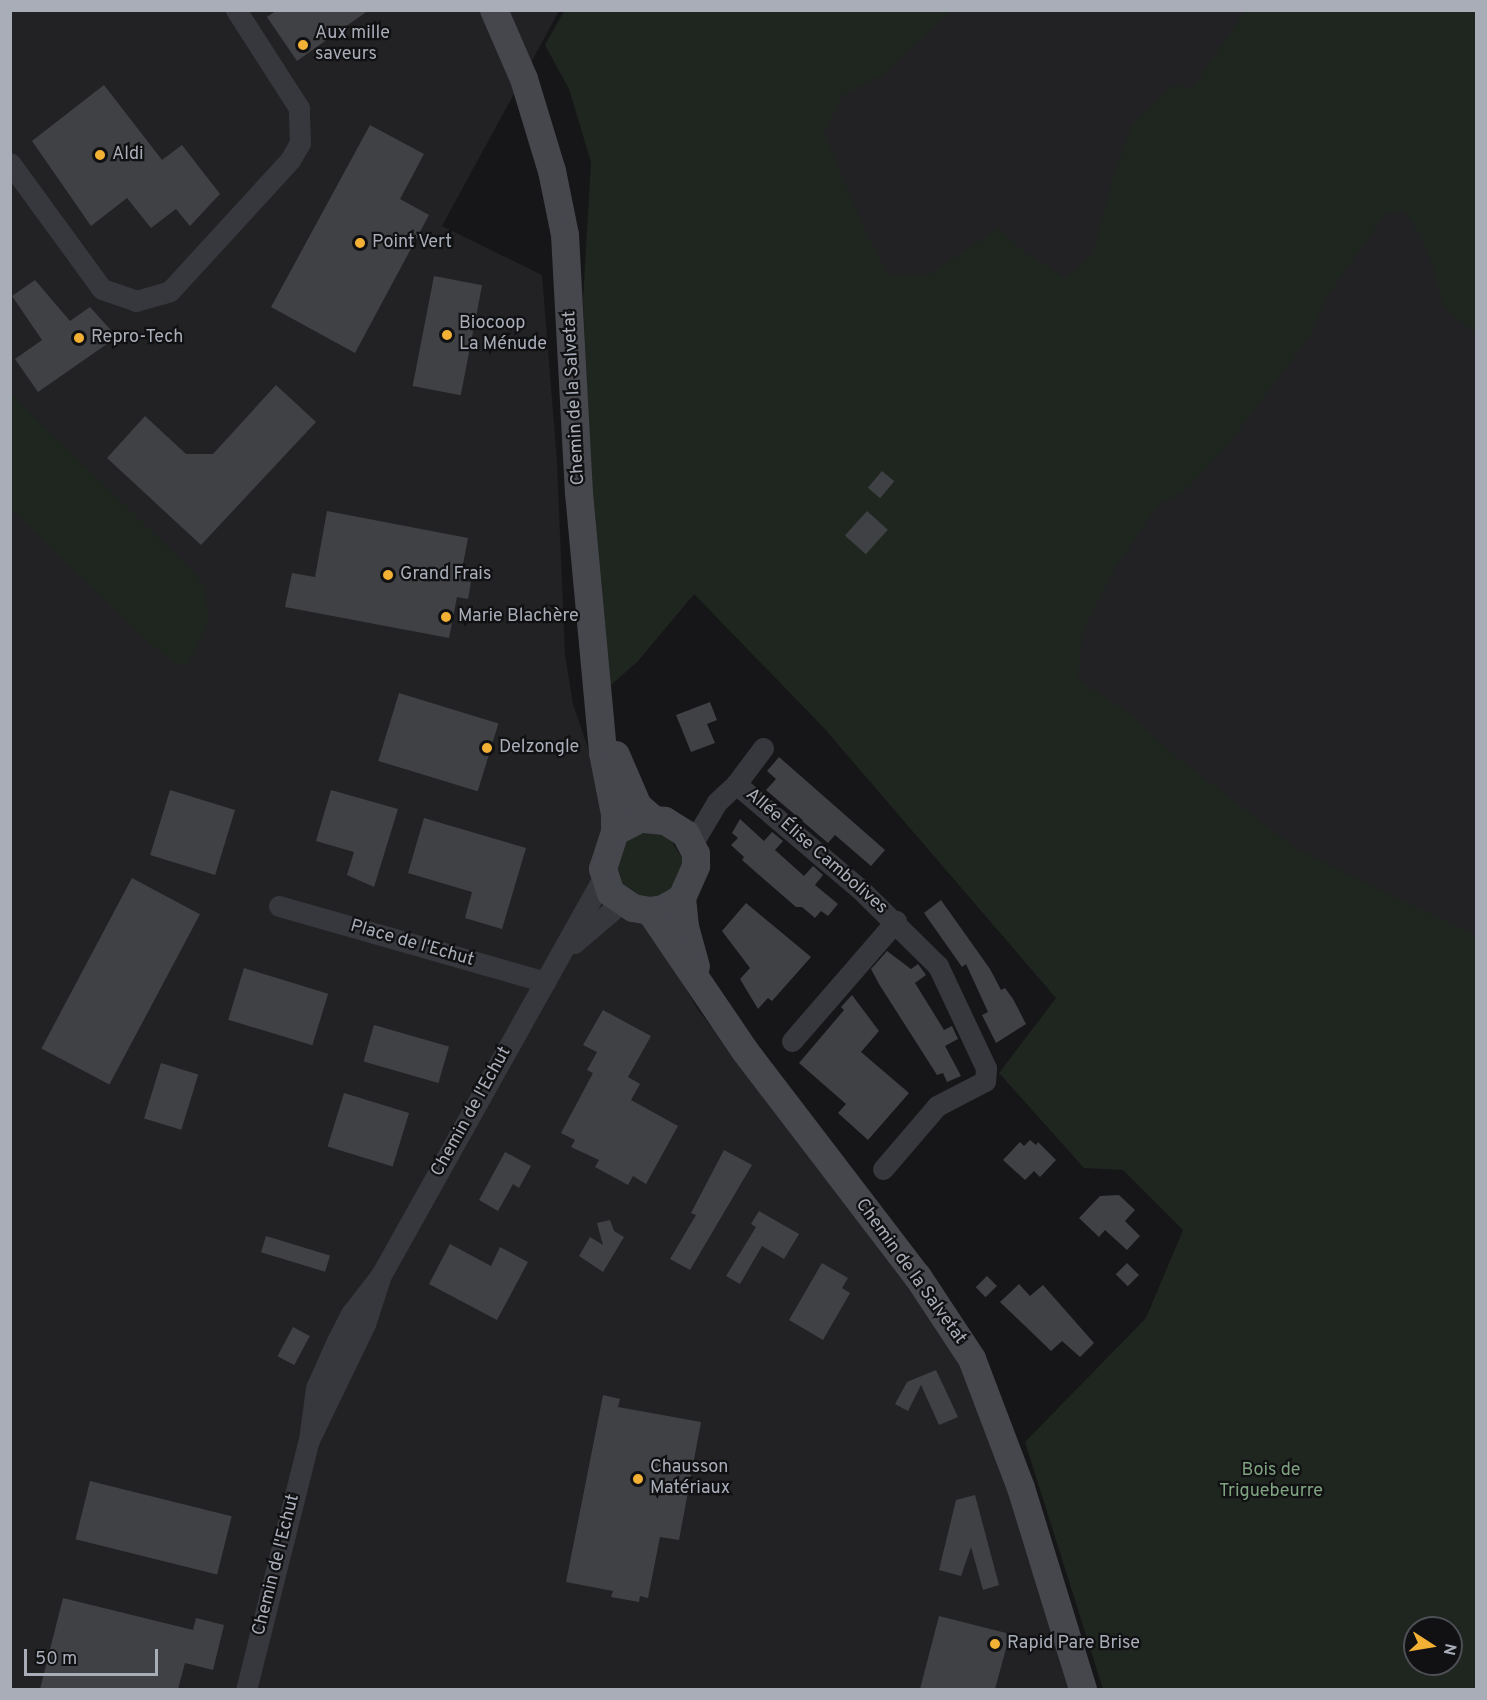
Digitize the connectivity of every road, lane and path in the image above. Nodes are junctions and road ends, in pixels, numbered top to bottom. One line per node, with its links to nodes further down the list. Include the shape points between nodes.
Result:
1 (236, 10): 3 (street, via 299,108 300,143 290,160 170,291 136,301 102,289)
2 (494, 10): 4 (main road, Chemin de la Salvetat, via 524,79 552,171 565,235 579,493)
3 (10, 164)
4 (603, 723): 7 (main road, Chemin de la Salvetat, via 638,806); 8 (main road, Chemin de la Salvetat)
5 (763, 748): 6 (street, Allée Élise Cambolives)
6 (736, 784): 7 (street, Allée Élise Cambolives, via 717,802); 14 (street, Allée Élise Cambolives)
7 (673, 829): 8 (main road, via 640,819); 10 (main road, via 696,866)
8 (615, 832): 9 (main road, Chemin de la Salvetat, via 603,859)
9 (604, 876): 11 (main road, via 611,893); 15 (street, Chemin de l'Echut)
10 (682, 898): 13 (main road); 17 (main road, Chemin de la Salvetat, via 685,927)
11 (621, 903): 13 (main road); 15 (street, Chemin de l'Echut)
12 (279, 906): 16 (street, Place de l'Echut)
13 (650, 911): 17 (main road, Chemin de la Salvetat)
14 (896, 921): 18 (street, Allée Élise Cambolives); 19 (street, Allée Élise Cambolives, via 938,966 986,1068 985,1081 937,1106)
15 (564, 951): 16 (street, Chemin de l'Echut)
16 (545, 982): 20 (street, Chemin de l'Echut, via 381,1275 351,1314 325,1366 311,1409 309,1440)
17 (703, 992): 21 (main road, Chemin de la Salvetat, via 918,1277 972,1359 1021,1488)
18 (792, 1041)
19 (882, 1169)
20 (246, 1689)
21 (1083, 1689)

